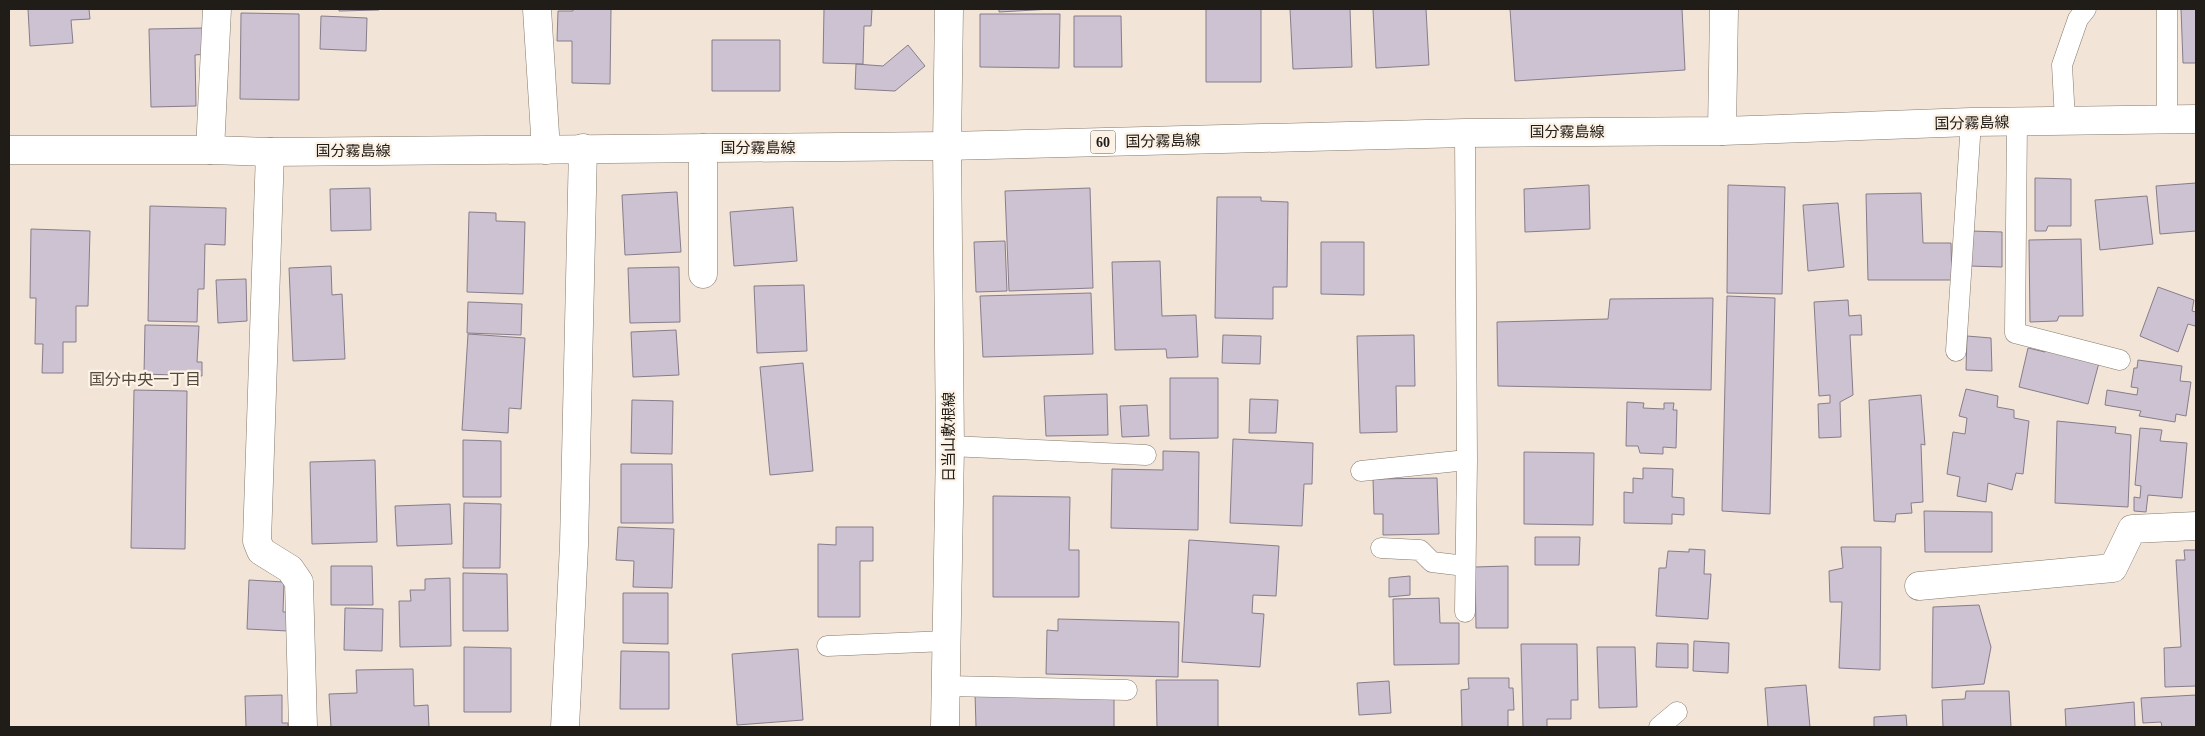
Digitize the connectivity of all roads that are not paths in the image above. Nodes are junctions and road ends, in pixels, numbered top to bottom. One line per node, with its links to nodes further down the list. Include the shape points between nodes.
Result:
1 (217, 9): 18 (main road)
2 (537, 9): 19 (main road)
3 (949, 9): 14 (main road, 日当山敷根線)
4 (1724, 9): 12 (main road)
5 (2086, 9): 9 (lane, via 2078,19 2062,65)
6 (2167, 9): 7 (lane)
7 (2167, 119): 8 (main road, 国分霧島線 / 60); 9 (main road, 国分霧島線 / 60)
8 (2196, 119)
9 (2065, 120): 11 (main road, 国分霧島線 / 60)
10 (1971, 122): 11 (main road, 国分霧島線 / 60); 12 (main road, 国分霧島線 / 60); 22 (lane)
11 (2017, 122): 23 (lane, via 2016,333)
12 (1722, 131): 13 (main road, 国分霧島線 / 60)
13 (1465, 133): 14 (main road, 国分霧島線 / 60); 26 (lane)
14 (947, 146): 16 (main road, 国分霧島線 / 60); 24 (main road, 日当山敷根線)
15 (583, 148): 16 (main road, 国分霧島線 / 60); 19 (main road, 国分霧島線 / 60); 39 (main road, via 574,545)
16 (703, 148): 21 (main road)
17 (9, 150): 18 (main road, 国分霧島線 / 60)
18 (210, 150): 20 (main road, 国分霧島線 / 60)
19 (546, 150): 20 (main road, 国分霧島線 / 60)
20 (270, 152): 38 (main road, via 258,541 261,550 290,569 299,582)
21 (703, 274)
22 (1956, 351)
23 (2120, 360)
24 (950, 446): 25 (lane); 33 (main road, 日当山敷根線)
25 (1146, 455)
26 (1467, 460): 27 (lane); 30 (lane)
27 (1361, 470)
28 (2196, 526): 31 (main road, via 2132,529 2113,568)
29 (1381, 548): 30 (lane, via 1420,550 1432,562)
30 (1465, 566): 32 (lane)
31 (1919, 586)
32 (1465, 612)
33 (947, 641): 34 (lane); 35 (main road, 日当山敷根線)
34 (827, 646)
35 (946, 686): 36 (lane); 40 (main road, 日当山敷根線)
36 (1127, 690)
37 (1677, 712): 41 (lane)
38 (303, 727)
39 (564, 727)
40 (945, 727)
41 (1659, 727)

